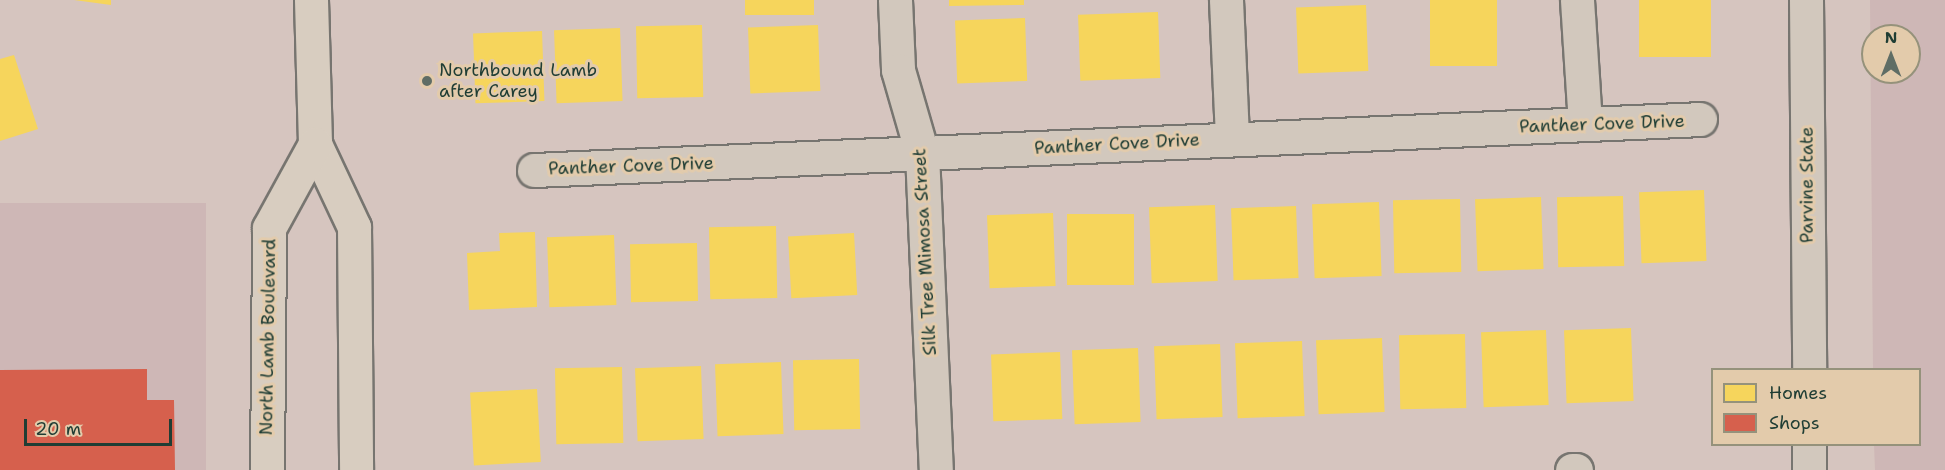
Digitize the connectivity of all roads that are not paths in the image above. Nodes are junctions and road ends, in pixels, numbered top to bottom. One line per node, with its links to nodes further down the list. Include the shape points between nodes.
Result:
1 (311, 0): 9 (main road)
2 (895, 0): 10 (street, Silk Tree Mimosa Street, via 898,70)
3 (1226, 0): 8 (street)
4 (1577, 0): 7 (street)
5 (1806, 0): 12 (street, Parvine State)
6 (1700, 119): 7 (street, Panther Cove Drive)
7 (1585, 124): 8 (street, Panther Cove Drive)
8 (1232, 139): 10 (street, Panther Cove Drive)
9 (315, 144): 14 (main road, North Lamb Boulevard, via 269,228); 15 (main road, via 354,227)
10 (922, 153): 11 (street, Panther Cove Drive); 16 (street, Silk Tree Mimosa Street)
11 (534, 170)
12 (1809, 368)
13 (1809, 446): 17 (street)
14 (267, 470)
15 (356, 470)
16 (936, 470)
17 (1809, 470)

